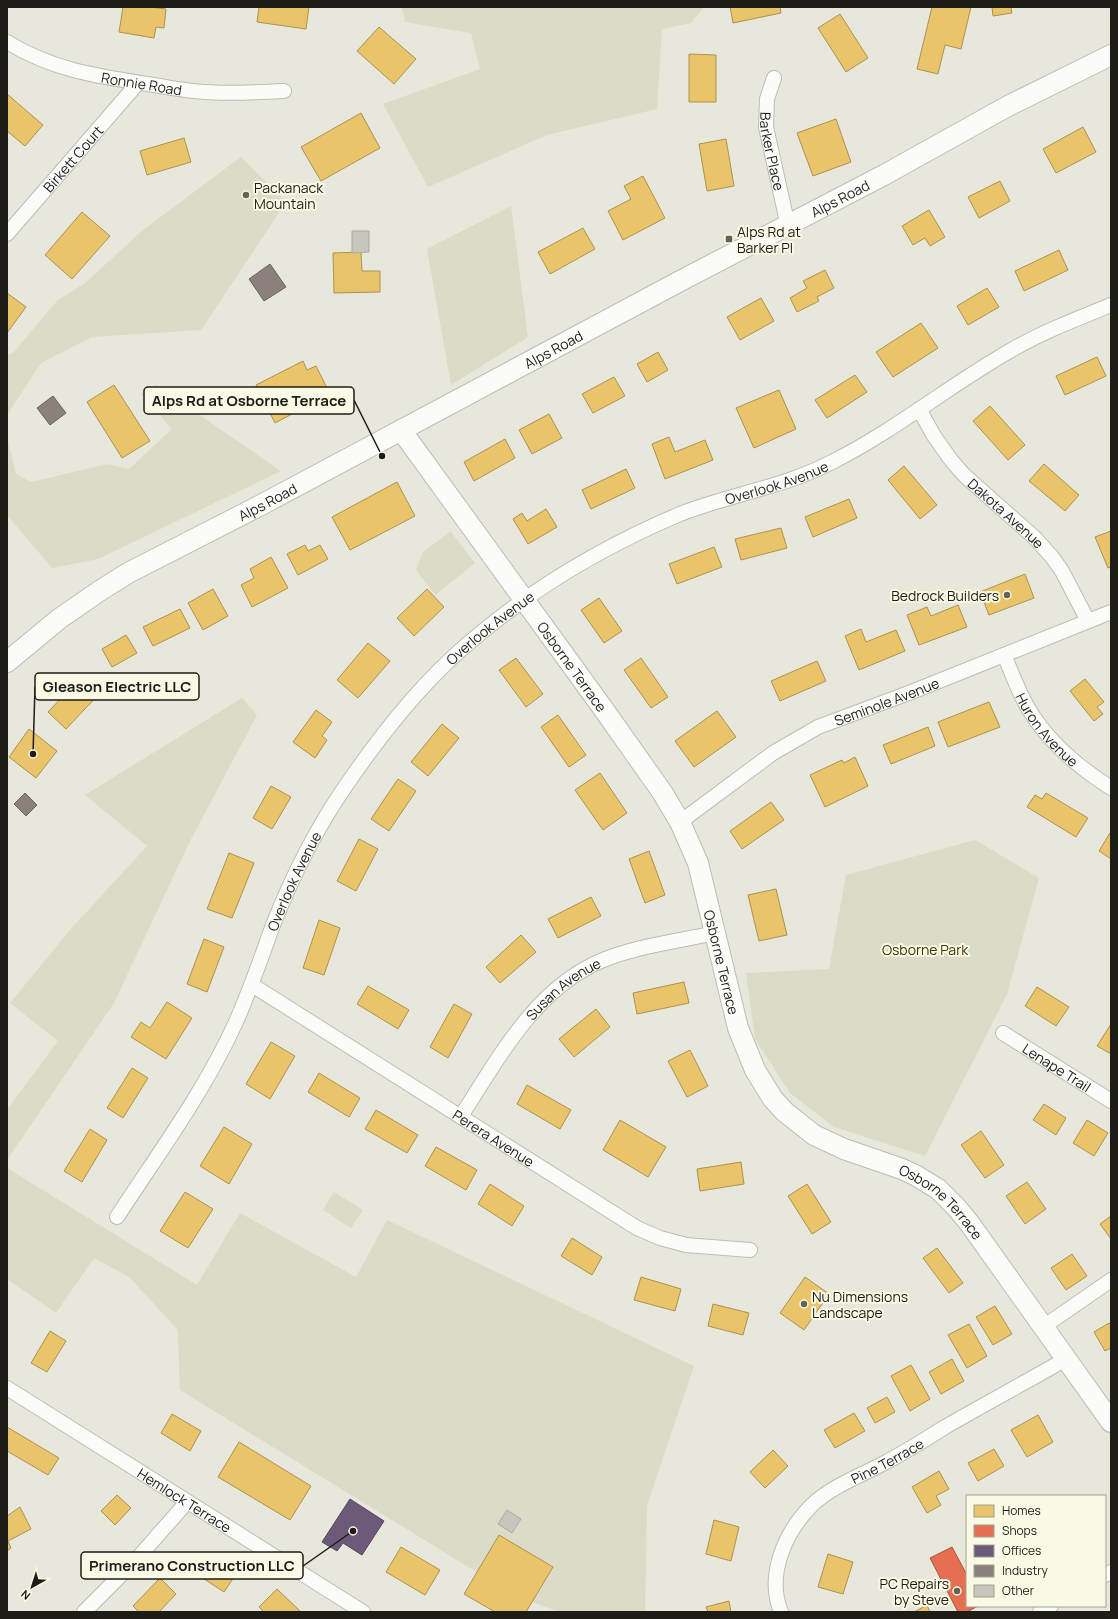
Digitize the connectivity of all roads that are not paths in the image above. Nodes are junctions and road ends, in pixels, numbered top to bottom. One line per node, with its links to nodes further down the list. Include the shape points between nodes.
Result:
1 (7, 42): 4 (street, Ronnie Road, via 50,64 81,73)
2 (1111, 55): 6 (main road, Alps Road, via 1008,106)
3 (774, 78): 6 (street, Barker Place, via 767,99 766,127)
4 (138, 83): 5 (street, Ronnie Road, via 205,92); 7 (street, Birkett Court)
5 (284, 91)
6 (788, 226): 10 (main road, Alps Road)
7 (7, 234)
8 (1111, 305): 9 (street, Overlook Avenue, via 1014,349)
9 (919, 409): 11 (street, Overlook Avenue, via 864,445 807,474 768,488 731,497 640,531 596,554); 13 (street, Dakota Avenue, via 934,436 964,475 1035,538 1052,557)
10 (401, 430): 11 (main road, Osborne Terrace); 15 (main road, Alps Road, via 128,573 59,620)
11 (524, 599): 17 (main road, Osborne Terrace, via 662,792); 19 (street, Overlook Avenue, via 450,660 370,750 320,828 294,878 274,922)
12 (1111, 612): 13 (street, Seminole Avenue)
13 (1088, 621): 14 (street, Seminole Avenue)
14 (1004, 655): 16 (street, Huron Avenue, via 1029,709 1047,734 1084,770); 17 (street, Seminole Avenue, via 818,727 773,753)
15 (7, 662)
16 (1111, 788)
17 (680, 822): 18 (main road, Osborne Terrace, via 698,863)
18 (715, 933): 22 (street, Susan Avenue, via 625,953 597,963 560,986 540,1003 523,1023); 26 (main road, Osborne Terrace, via 746,1051 773,1099 814,1135 844,1149 902,1169 938,1189 970,1224)
19 (252, 985): 22 (street, Perera Avenue); 23 (street, Overlook Avenue, via 211,1070)
20 (1003, 1033): 21 (street, Lenape Trail)
21 (1111, 1101)
22 (461, 1116): 24 (street, Perera Avenue, via 637,1228 686,1245)
23 (117, 1217)
24 (750, 1250)
25 (1111, 1280): 26 (street)
26 (1043, 1327): 27 (main road, Osborne Terrace)
27 (1066, 1359): 29 (main road, Osborne Terrace); 34 (street, Pine Terrace, via 889,1461 828,1493 813,1505 788,1536 781,1554 776,1572 776,1590)
28 (7, 1388): 30 (street, Hemlock Terrace)
29 (1111, 1422)
30 (187, 1502): 32 (street, Hemlock Terrace); 33 (street)
31 (1049, 1607): 35 (street)
32 (359, 1611)
33 (84, 1612)
34 (781, 1612)
35 (1040, 1612)

